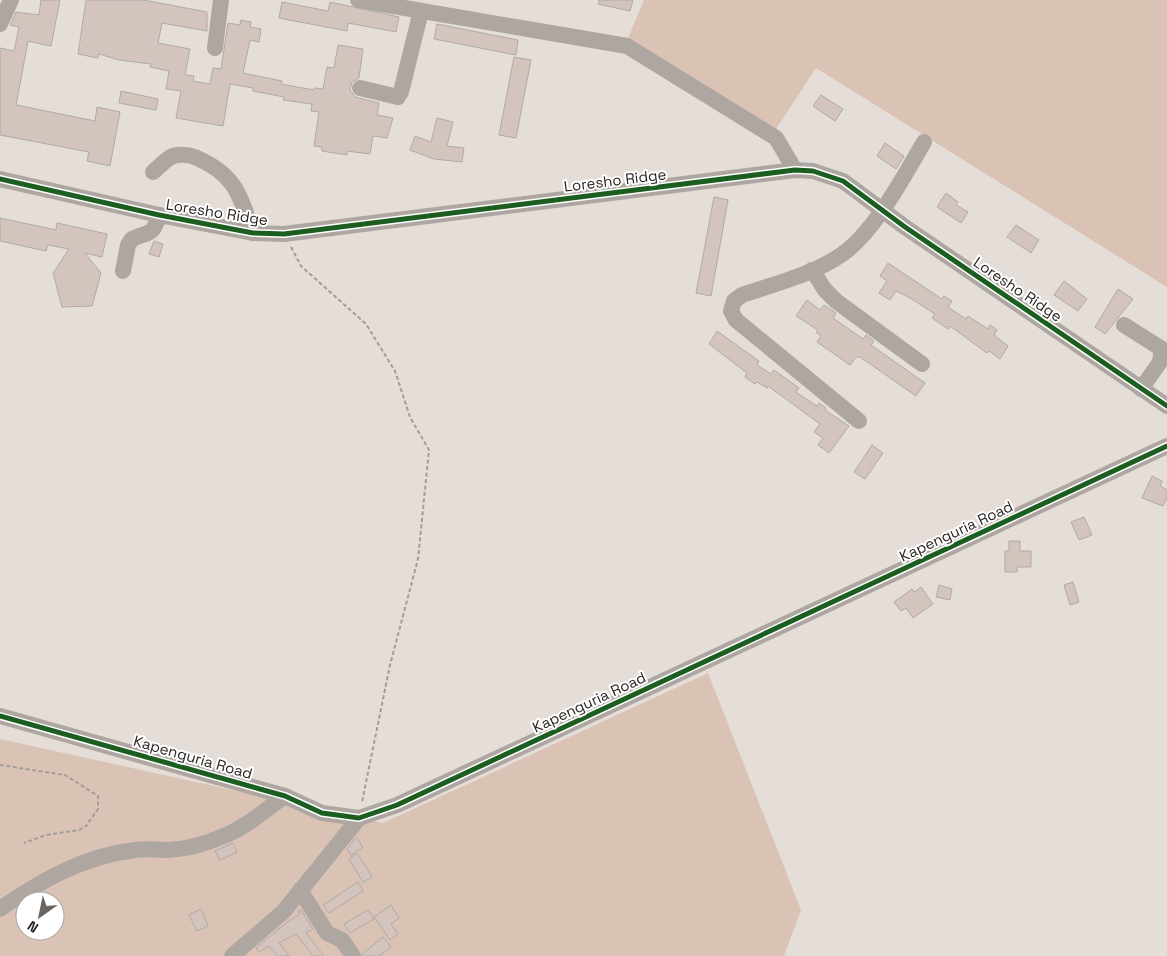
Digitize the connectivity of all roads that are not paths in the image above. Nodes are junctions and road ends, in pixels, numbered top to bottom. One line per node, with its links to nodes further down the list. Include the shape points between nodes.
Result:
1 (10, 0): 5 (street)
2 (221, 0): 6 (street)
3 (358, 0): 4 (street)
4 (420, 11): 7 (street, via 398,97); 9 (street, via 627,46 776,138)
5 (0, 24)
6 (215, 48)
7 (360, 88)
8 (924, 142): 12 (street)
9 (795, 170): 12 (street, Loresho Ridge, via 813,171 843,181); 14 (street, Loresho Ridge, via 284,234)
10 (153, 172): 14 (street, via 171,156 191,155 212,164 230,179)
11 (0, 179): 13 (street, Loresho Ridge)
12 (883, 210): 15 (street, via 843,254); 19 (street, Loresho Ridge)
13 (159, 215): 14 (street, Loresho Ridge); 16 (street, via 155,228 149,234 132,239)
14 (253, 233)
15 (812, 270): 18 (street, via 836,301); 21 (street, via 742,295 734,301 731,311 736,320)
16 (124, 271)
17 (1124, 325): 19 (street, via 1162,349 1160,362)
18 (922, 364)
19 (1141, 389): 20 (street, Loresho Ridge)
20 (1167, 406)
21 (859, 421)
22 (1167, 446): 25 (street, Kapenguria Road, via 397,805)
23 (0, 716): 24 (street, Kapenguria Road)
24 (285, 796): 25 (street, Kapenguria Road, via 322,813); 27 (street, via 223,837 171,850 137,849 78,864 57,873)
25 (359, 818): 26 (street)
26 (300, 890): 28 (street, via 284,911); 29 (street, via 327,933 342,940)
27 (0, 909)
28 (232, 956)
29 (353, 956)

